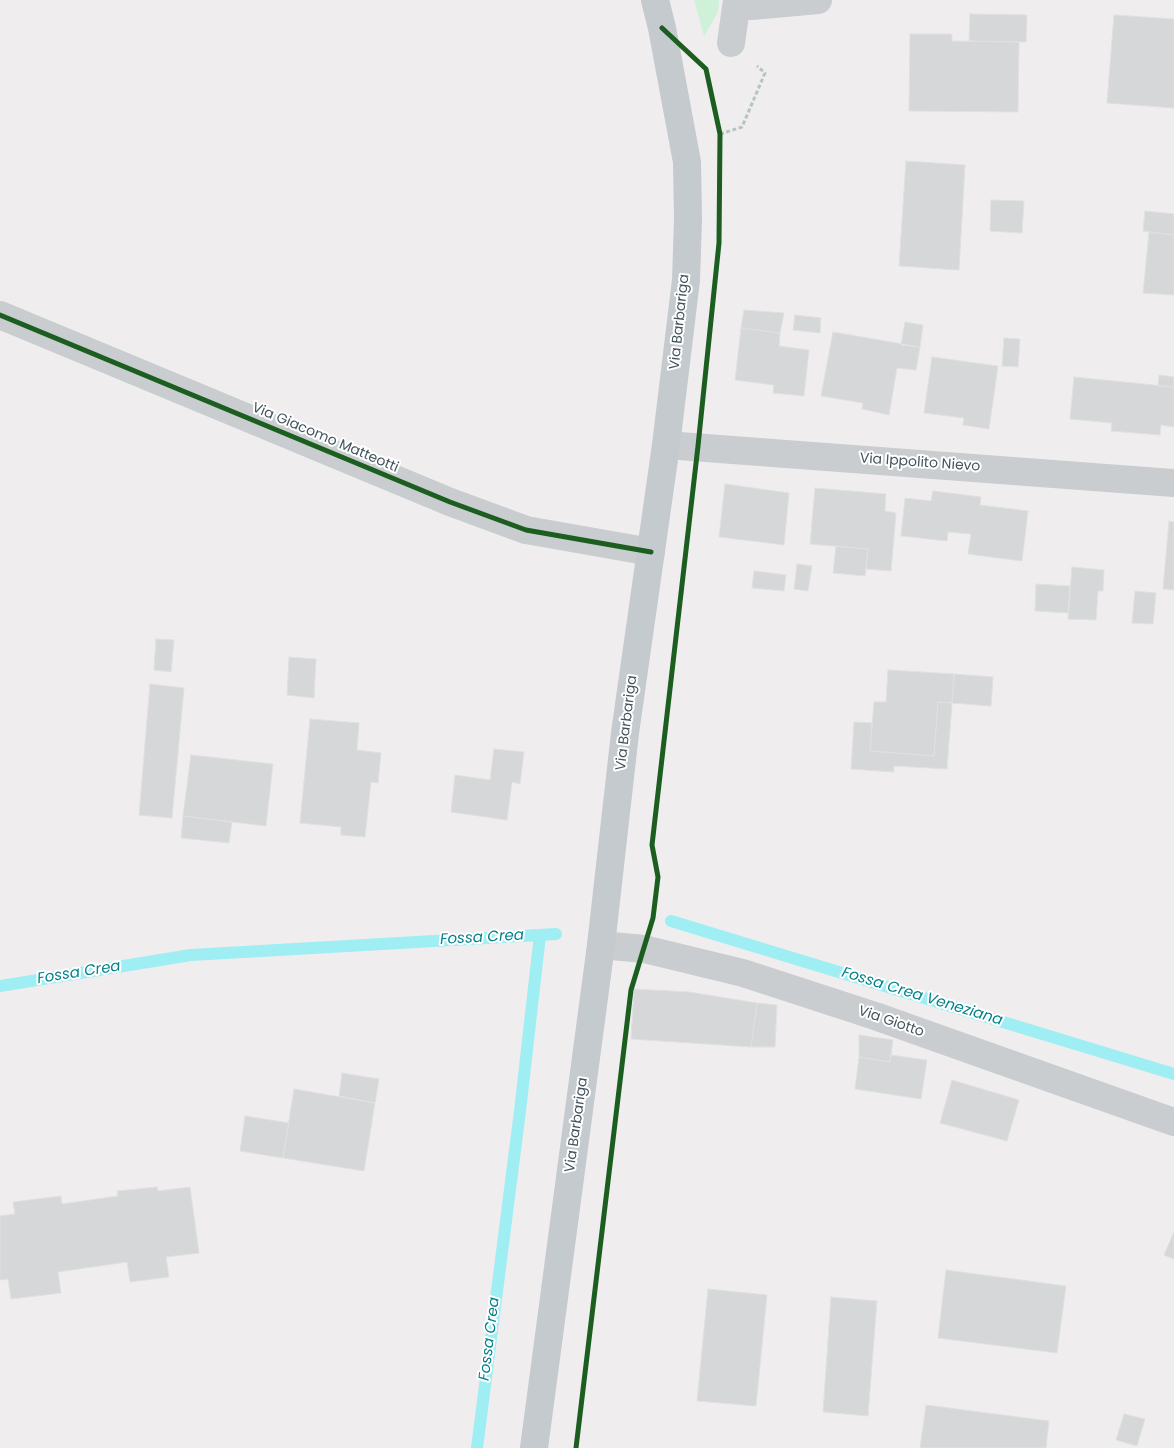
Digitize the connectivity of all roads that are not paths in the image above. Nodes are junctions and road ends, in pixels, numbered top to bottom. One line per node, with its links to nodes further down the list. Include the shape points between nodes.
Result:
1 (655, 0): 6 (main road, Via Barbariga, via 687,162 686,280)
2 (818, 0): 3 (street, via 752,6)
3 (737, 2): 4 (street)
4 (731, 42)
5 (0, 315): 8 (street, Via Giacomo Matteotti, via 458,506 526,530)
6 (666, 445): 7 (street, Via Ippolito Nievo); 8 (main road, Via Barbariga)
7 (1174, 483)
8 (650, 552): 9 (main road, Via Barbariga)
9 (601, 945): 10 (street, Via Giotto, via 644,949 744,973 885,1019); 11 (main road, Via Barbariga)
10 (1174, 1122)
11 (534, 1448)

